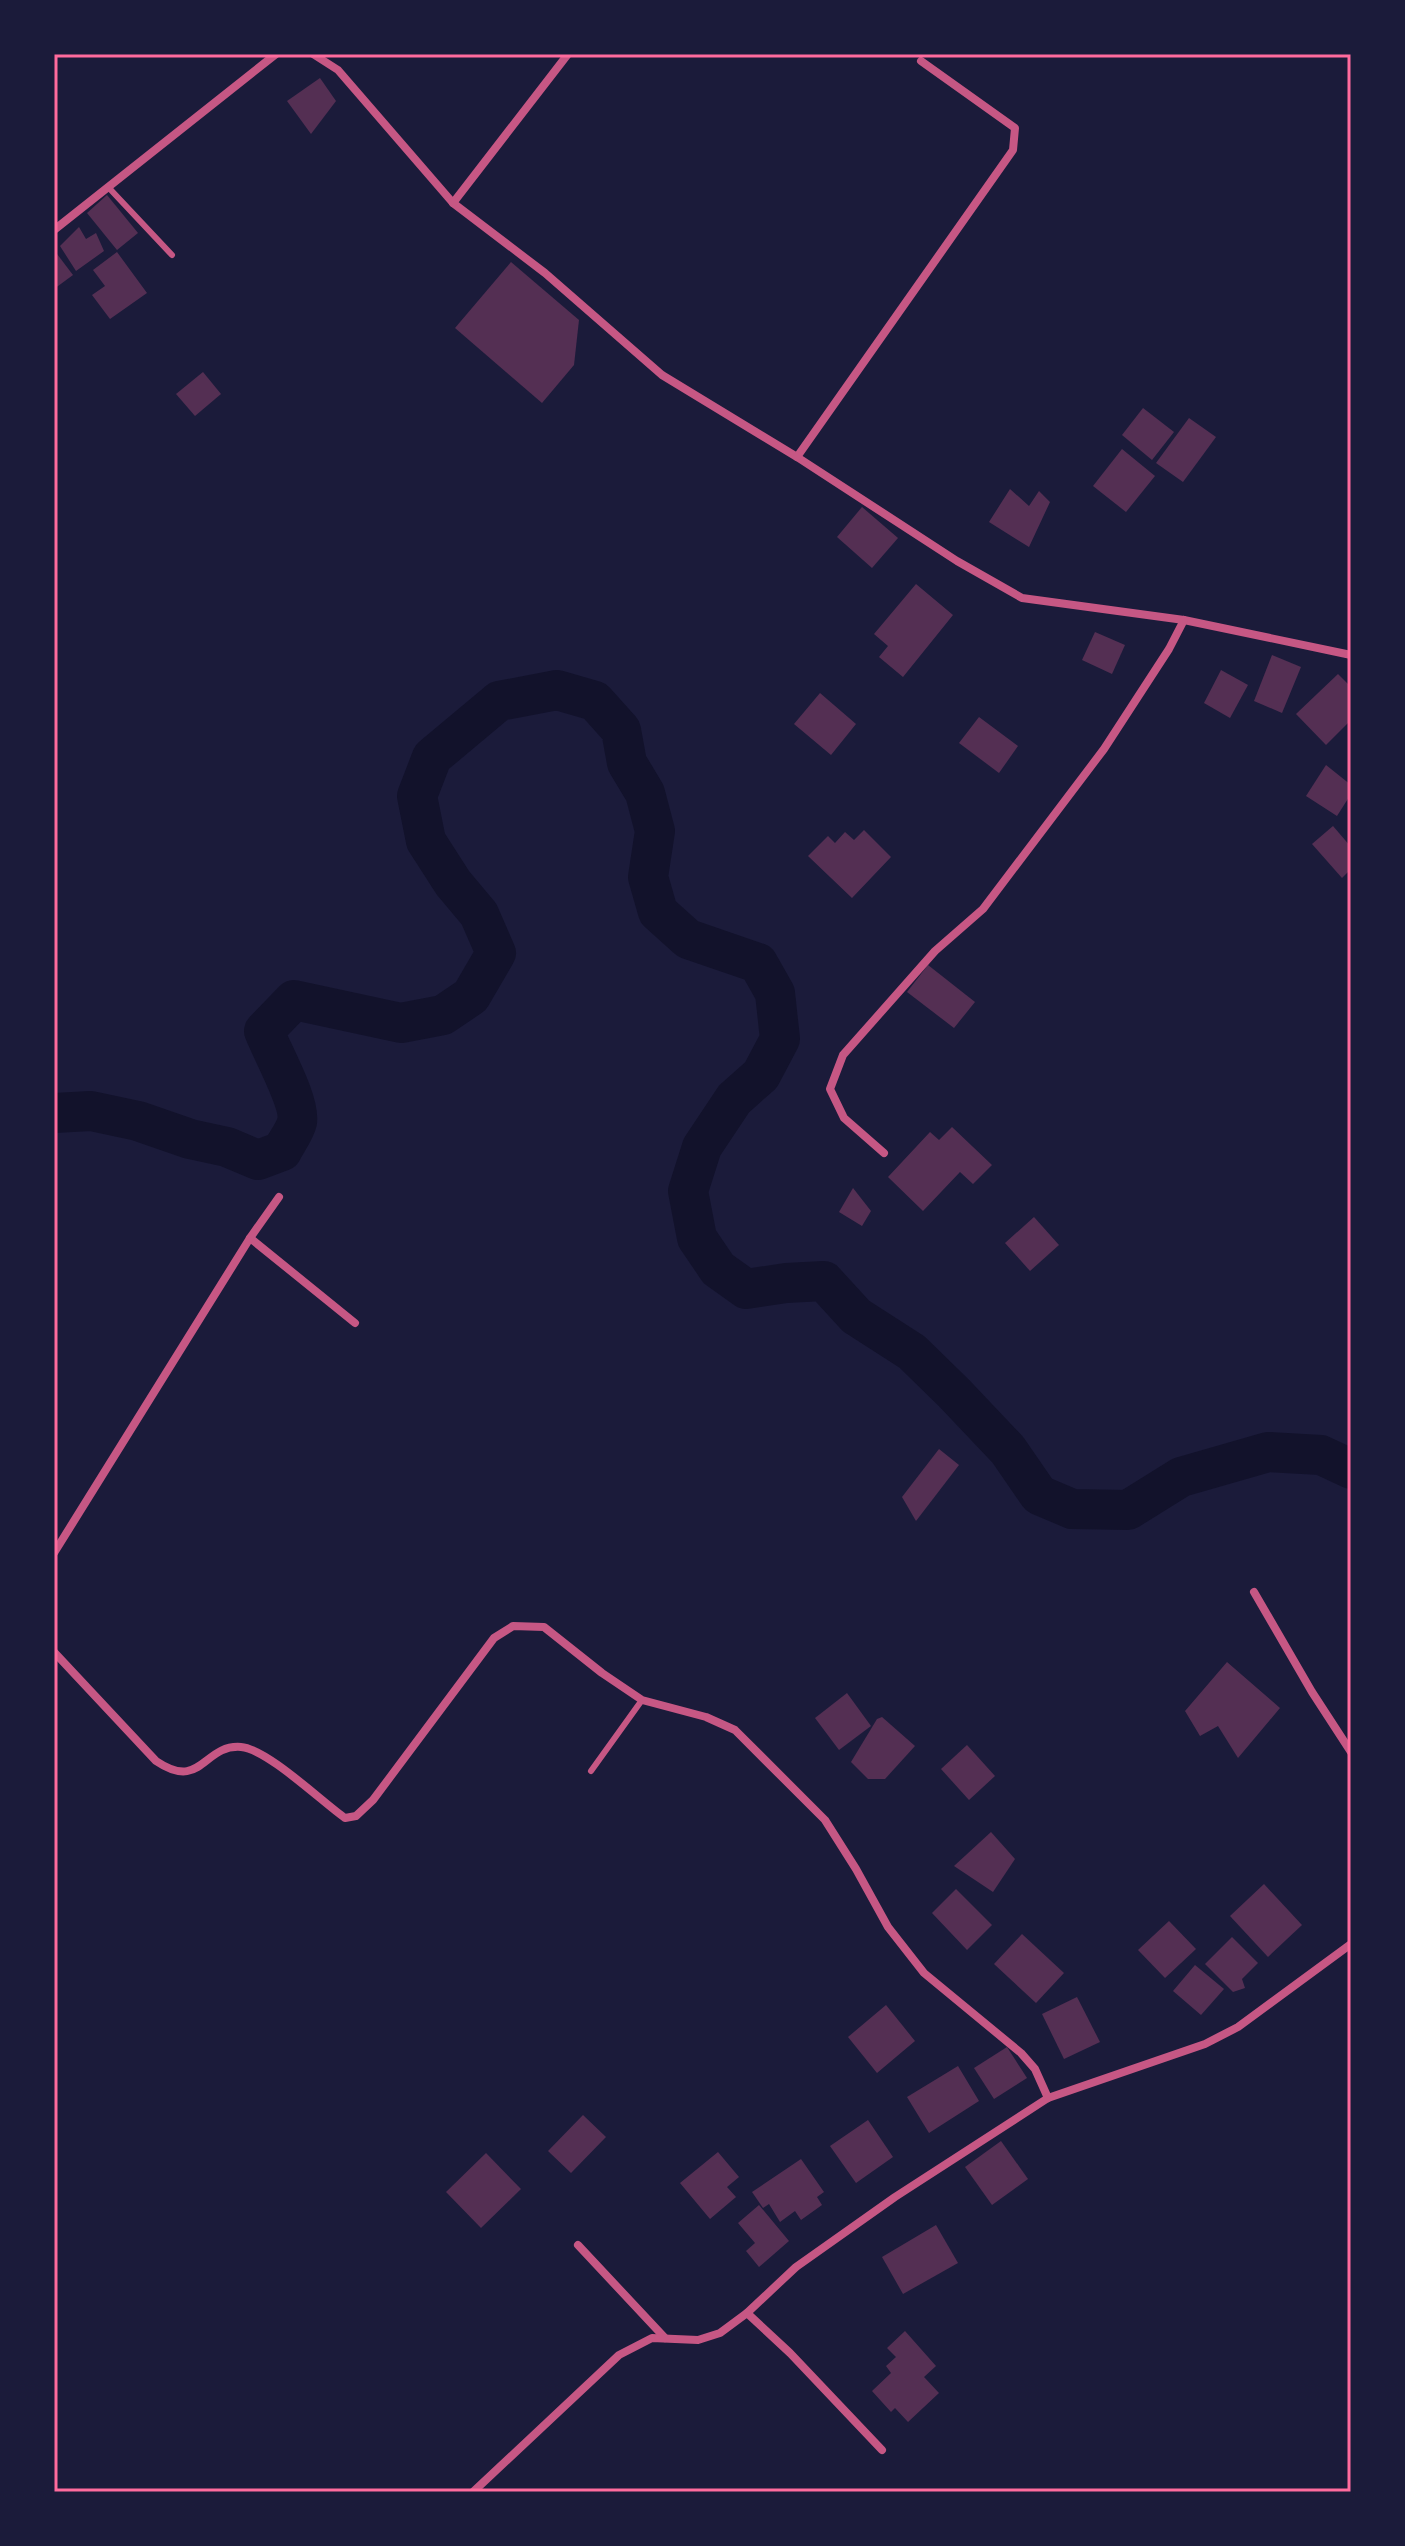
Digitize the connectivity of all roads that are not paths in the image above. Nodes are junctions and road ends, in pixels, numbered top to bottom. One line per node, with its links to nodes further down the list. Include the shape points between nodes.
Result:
1 (276, 54): 5 (street)
2 (313, 54): 6 (street, via 338,70)
3 (568, 54): 6 (street)
4 (921, 61): 9 (street, via 1015,128 1013,150)
5 (109, 188): 7 (street); 8 (lane)
6 (453, 203): 9 (street, via 545,273 662,375)
7 (54, 230)
8 (172, 255)
9 (797, 457): 10 (street, via 1022,598)
10 (1184, 620): 11 (street); 12 (street, via 1104,749 983,909 935,951 843,1055 830,1089 844,1118)
11 (1351, 655)
12 (884, 1153)
13 (279, 1197): 14 (street)
14 (250, 1238): 15 (street); 16 (street)
15 (355, 1323)
16 (54, 1553)
17 (1254, 1592): 20 (street)
18 (54, 1652): 19 (street, via 170,1771 191,1771 230,1748 244,1747 345,1818 356,1816 373,1800 494,1638 513,1626 544,1627)
19 (642, 1700): 21 (lane); 23 (street, via 735,1730 764,1756 825,1820 888,1927 924,1973 1021,2053)
20 (1351, 1752)
21 (591, 1771)
22 (1351, 1944): 23 (street, via 1238,2027 1205,2044)
23 (1048, 2098): 25 (street, via 809,2258)
24 (578, 2245): 26 (street)
25 (747, 2313): 26 (street, via 720,2333 698,2340); 27 (street)
26 (665, 2338): 28 (street, via 619,2355)
27 (882, 2450)
28 (473, 2492)

